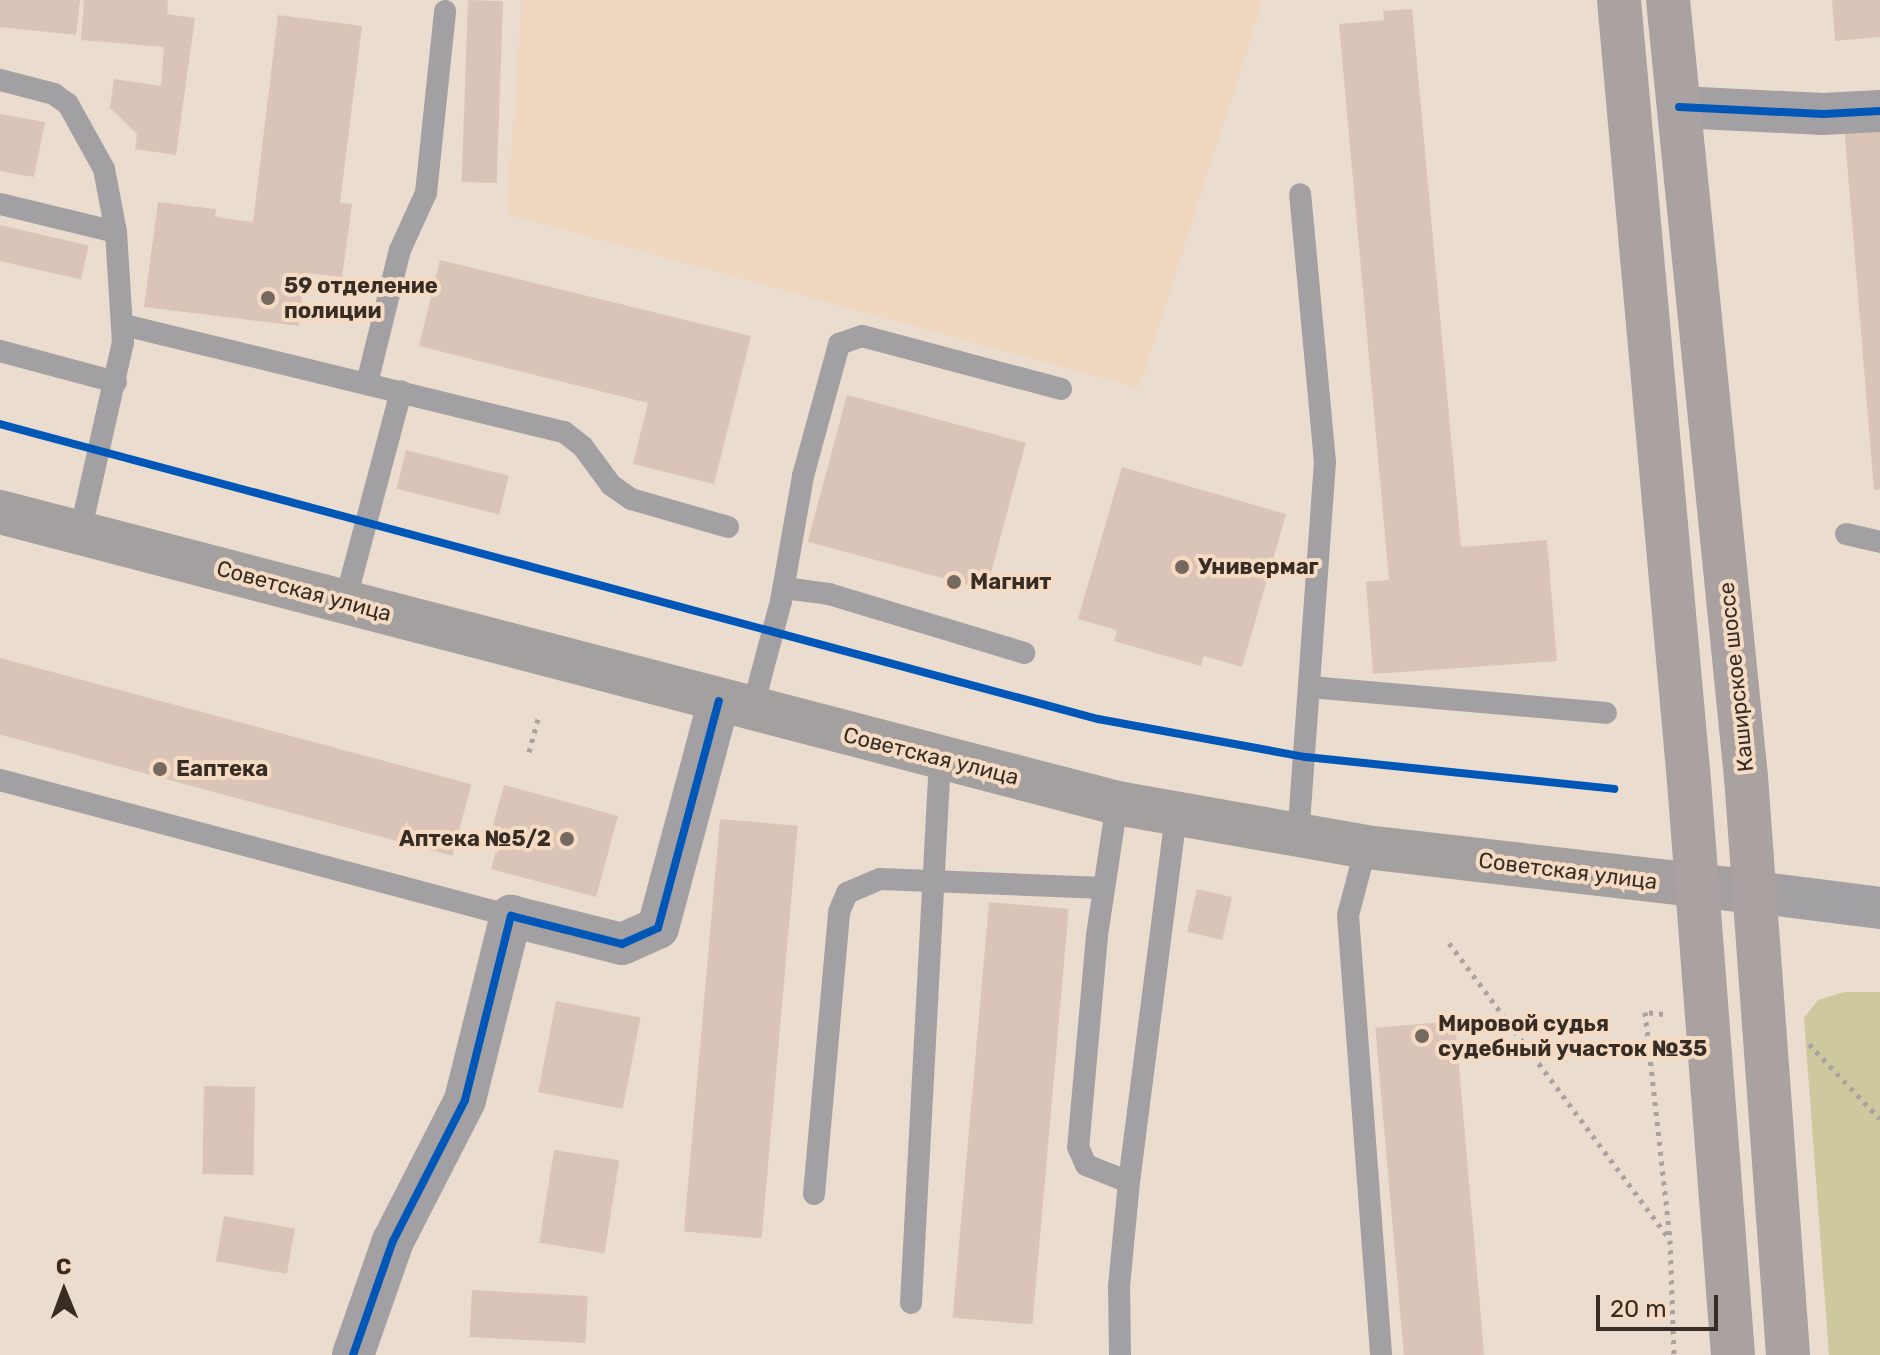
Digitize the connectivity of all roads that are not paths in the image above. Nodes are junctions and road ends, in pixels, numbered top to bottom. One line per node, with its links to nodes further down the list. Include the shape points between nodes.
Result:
1 (1619, 0): 34 (main road)
2 (1668, 0): 5 (main road, Каширское шоссе)
3 (445, 11): 13 (lane, via 426,193 400,250)
4 (0, 80): 9 (lane, via 54,94 68,104 104,169)
5 (1679, 107): 6 (street, via 1823,114); 36 (main road, Каширское шоссе)
6 (1880, 111)
7 (1300, 194): 24 (lane, via 1324,437)
8 (0, 204): 9 (lane)
9 (116, 232): 10 (lane)
10 (124, 325): 12 (lane); 13 (lane)
11 (0, 351): 12 (lane)
12 (116, 382): 18 (lane)
13 (367, 383): 15 (lane)
14 (1061, 389): 21 (lane, via 862,336 845,338 836,351 803,476)
15 (401, 391): 17 (lane, via 564,432 583,447 611,485 631,499); 22 (lane)
16 (0, 512): 18 (main road, Советская улица)
17 (728, 527)
18 (80, 533): 22 (main road, Советская улица)
19 (1846, 534): 20 (lane)
20 (1880, 542)
21 (784, 588): 23 (lane, via 829,594); 25 (lane)
22 (345, 602): 25 (main road, Советская улица)
23 (1024, 653)
24 (1310, 687): 26 (lane); 31 (lane)
25 (736, 705): 27 (main road, Советская улица); 38 (street, via 658,928 622,944)
26 (1606, 713)
27 (940, 758): 29 (main road, Советская улица); 33 (lane)
28 (0, 780): 38 (lane)
29 (1117, 803): 30 (main road, Советская улица); 35 (lane)
30 (1176, 816): 31 (main road, Советская улица); 39 (lane)
31 (1298, 838): 32 (main road, Советская улица)
32 (1366, 847): 34 (main road, Советская улица); 44 (lane, via 1348,915)
33 (932, 880): 35 (lane); 40 (lane, via 867,881 841,902); 41 (lane)
34 (1696, 887): 36 (main road, Советская улица); 45 (main road)
35 (1104, 888): 39 (lane, via 1078,1147 1086,1165)
36 (1754, 892): 37 (street, Советская улица); 46 (main road, Каширское шоссе)
37 (1880, 908)
38 (511, 916): 42 (street, via 465,1100 393,1241)
39 (1129, 1182): 43 (lane, via 1119,1286)
40 (814, 1194)
41 (911, 1303)
42 (353, 1355)
43 (1120, 1355)
44 (1381, 1355)
45 (1733, 1355)
46 (1788, 1355)

